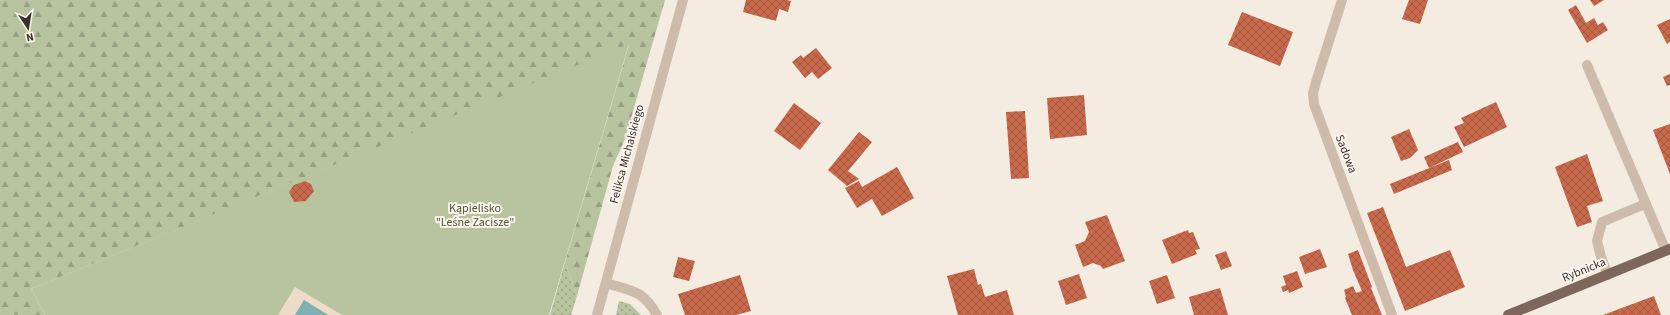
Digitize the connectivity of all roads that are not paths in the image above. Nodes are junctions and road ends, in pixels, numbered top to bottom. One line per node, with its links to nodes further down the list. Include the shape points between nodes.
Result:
1 (683, 0): 7 (street, Feliksa Michalskiego)
2 (1342, 0): 10 (street, Sadowa, via 1313,93 1314,104)
3 (1587, 65): 4 (street)
4 (1645, 204): 5 (street); 6 (street, via 1602,222 1598,241)
5 (1668, 250): 6 (main road, Rybnicka)
6 (1608, 275): 11 (main road, Rybnicka)
7 (606, 283): 8 (street, Feliksa Michalskiego); 9 (street, via 635,291 643,296)
8 (597, 315)
9 (657, 315)
10 (1392, 315)
11 (1508, 315)

